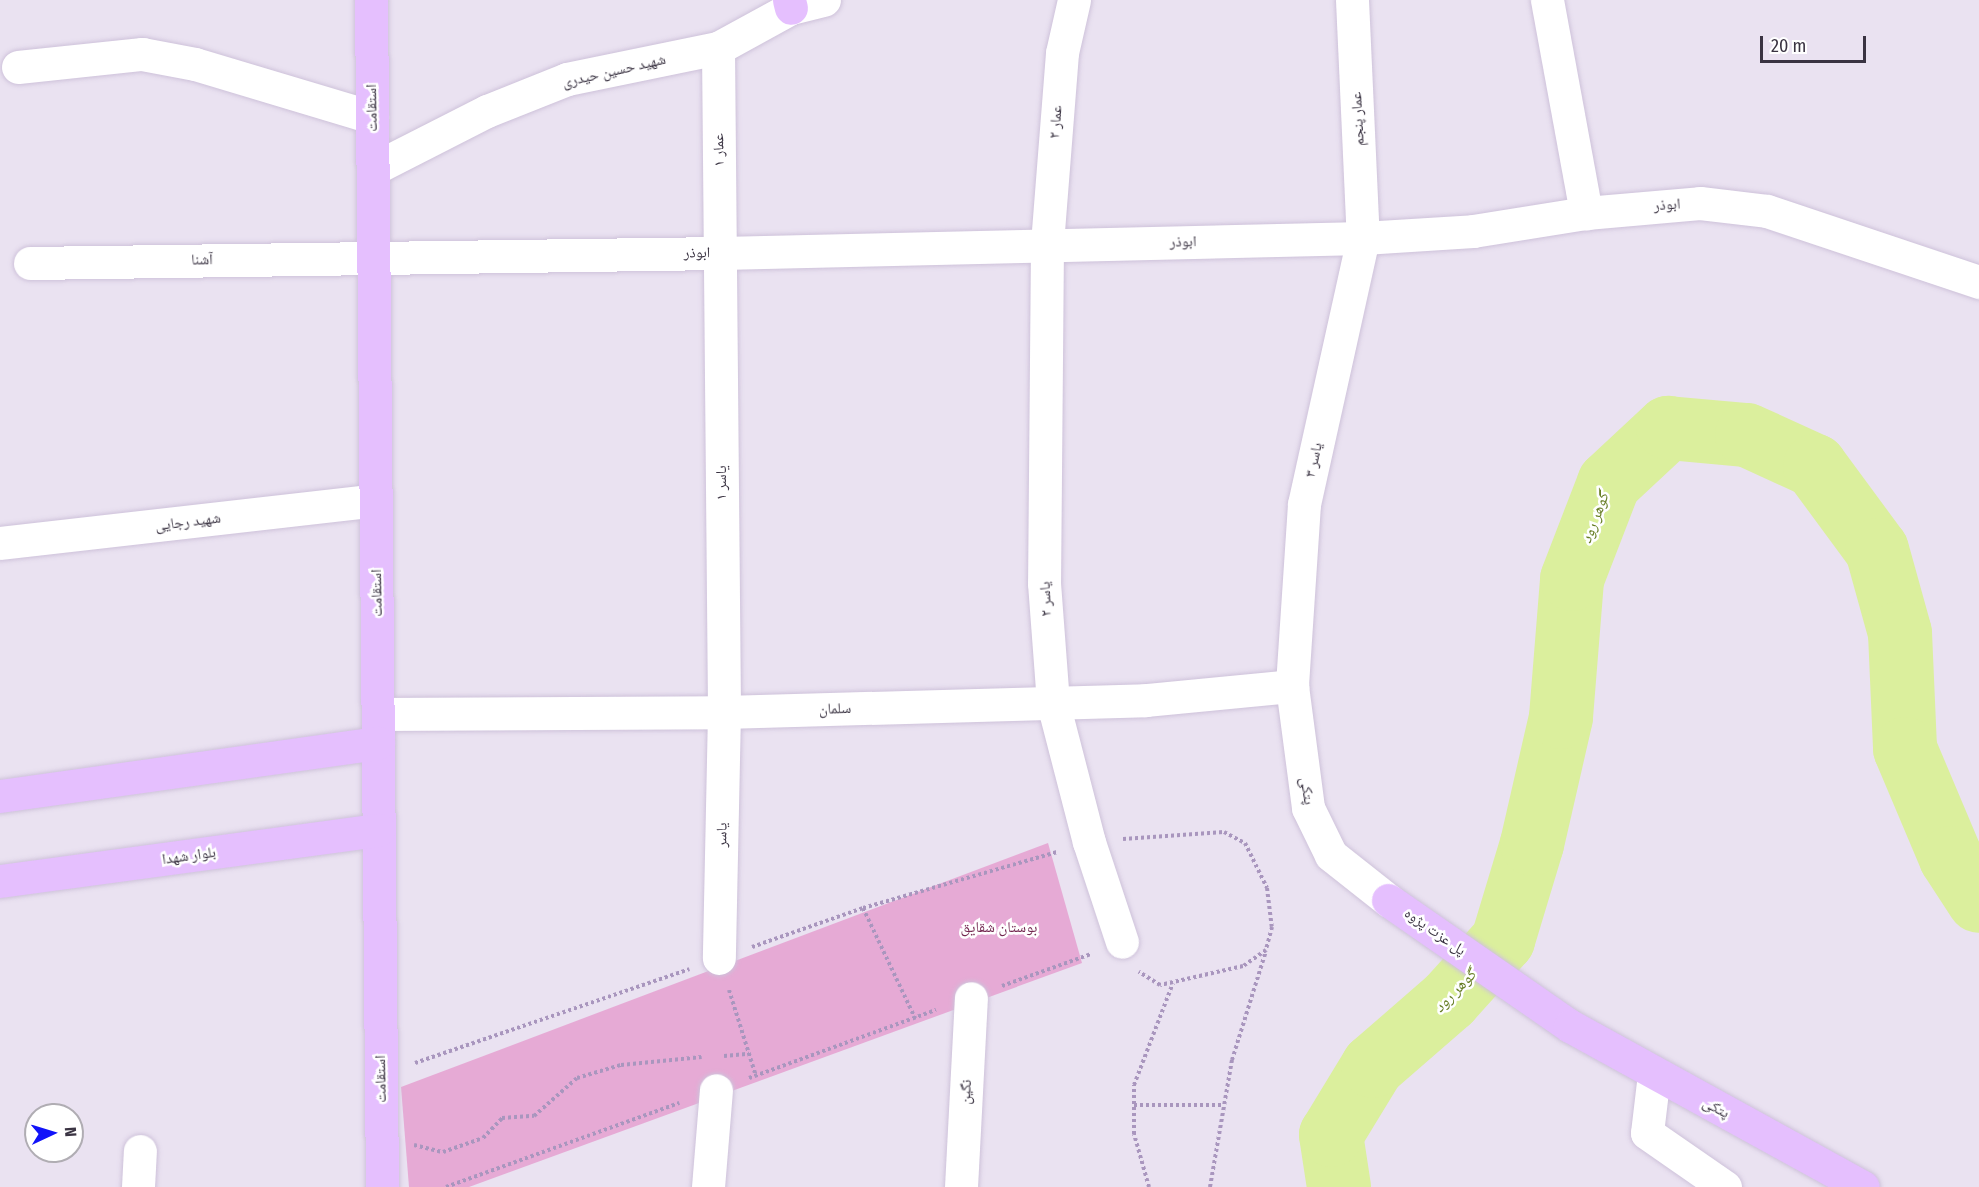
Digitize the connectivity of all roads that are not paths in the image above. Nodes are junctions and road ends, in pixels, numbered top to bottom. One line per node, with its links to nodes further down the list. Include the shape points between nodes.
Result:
1 (371, 0): 9 (main road, استقامت)
2 (824, 0): 6 (street, شهید حسین حیدری)
3 (1074, 0): 13 (street, عمار ۲, via 1062,53)
4 (1352, 0): 12 (street, عمار پنجم)
5 (1547, 0): 11 (street)
6 (790, 4): 7 (street, شهید حسین حیدری)
7 (718, 48): 10 (street, شهید حسین حیدری, via 567,79 487,111); 14 (street, عمار ۱)
8 (18, 67): 9 (street, via 142,54 195,64)
9 (372, 117): 10 (main road, استقامت)
10 (373, 169): 15 (main road, استقامت)
11 (1586, 213): 12 (street, ابوذر, via 1473,231); 17 (street, ابوذر, via 1700,203 1767,211)
12 (1363, 238): 13 (street, ابوذر); 20 (street, یاسر ۳, via 1304,504)
13 (1047, 245): 14 (street, ابوذر); 21 (street, یاسر ۲, via 1044,583)
14 (721, 253): 15 (street, ابوذر); 22 (street, یاسر ۱)
15 (374, 256): 16 (street, آشنا); 18 (main road, استقامت)
16 (30, 264)
17 (1979, 282)
18 (376, 500): 19 (street, شهید رجایی); 23 (main road, استقامت)
19 (0, 543)
20 (1292, 686): 21 (street, سلمان, via 1146,700); 27 (street, پتکی, via 1308,808 1331,855)
21 (1053, 703): 22 (street, سلمان); 28 (street, یاسر ۲, via 1089,842)
22 (724, 712): 23 (street, سلمان); 29 (street, یاسر)
23 (378, 729): 24 (main road); 25 (main road, استقامت)
24 (0, 796)
25 (379, 830): 26 (main road, بلوار شهدا); 36 (main road, استقامت)
26 (0, 881)
27 (1388, 900): 31 (main road, پل عزت پژوه)
28 (1122, 942)
29 (719, 958)
30 (971, 998): 38 (street, نگین)
31 (1570, 1026): 32 (main road, پتکی)
32 (1654, 1074): 39 (street, via 1647,1133); 40 (main road, پتکی)
33 (716, 1090): 37 (street)
34 (140, 1151): 35 (street)
35 (138, 1187)
36 (382, 1187)
37 (708, 1187)
38 (960, 1187)
39 (1725, 1187)
40 (1863, 1187)

